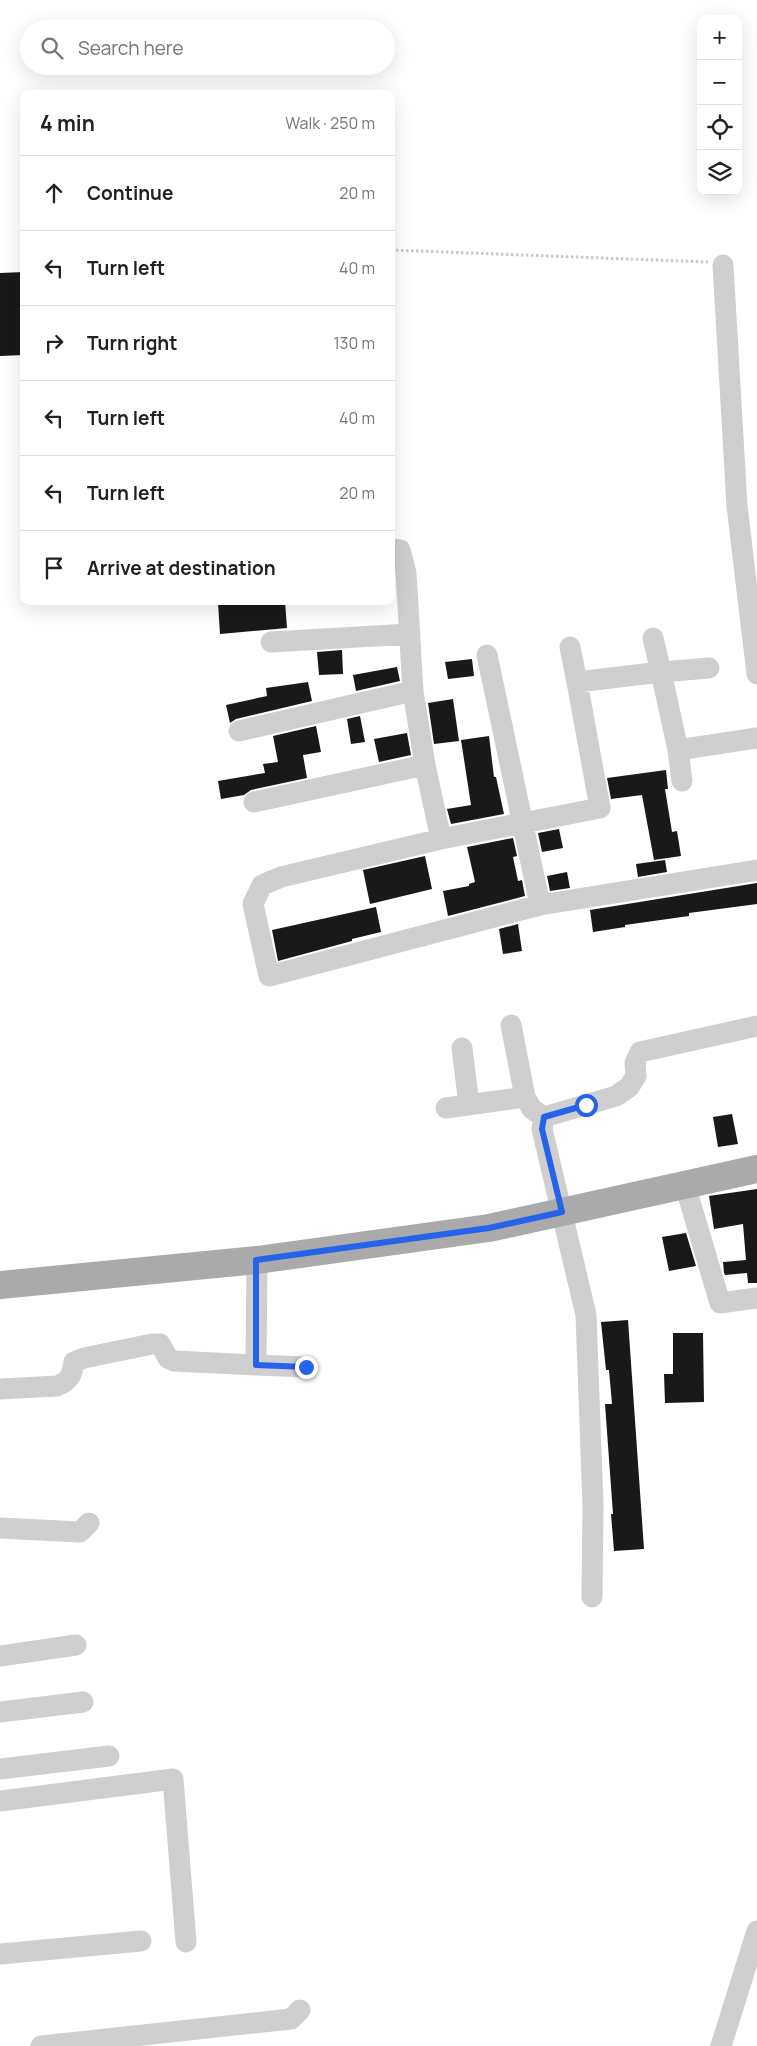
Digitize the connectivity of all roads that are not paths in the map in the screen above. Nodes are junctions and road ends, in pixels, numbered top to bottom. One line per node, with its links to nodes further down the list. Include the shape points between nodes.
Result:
1 (723, 265): 10 (street, via 737,506)
2 (395, 549): 3 (street, via 400,550 404,560)
3 (410, 634): 5 (street); 12 (street)
4 (653, 638): 9 (street)
5 (271, 642)
6 (570, 647): 11 (street)
7 (487, 655): 19 (street)
8 (709, 668): 9 (street)
9 (661, 672): 11 (street); 15 (street)
10 (757, 674)
11 (577, 682): 19 (street, via 600,808)
12 (413, 691): 13 (street); 16 (street)
13 (239, 731)
14 (757, 738): 15 (street)
15 (678, 750): 17 (street)
16 (425, 765): 18 (street); 20 (street)
17 (682, 781)
18 (254, 802)
19 (522, 822): 20 (street); 22 (street)
20 (441, 839): 22 (street, via 281,877 262,885 253,904 269,976)
21 (757, 870): 22 (street)
22 (540, 905)
23 (511, 1025): 26 (street)
24 (757, 1026): 29 (street, via 640,1052 635,1063 636,1076 629,1087 616,1096)
25 (462, 1048): 27 (street)
26 (525, 1098): 27 (street); 29 (street, via 532,1110)
27 (469, 1105): 28 (street)
28 (446, 1108)
29 (544, 1117): 32 (street, via 542,1129)
30 (757, 1169): 31 (main road)
31 (685, 1185): 32 (main road); 35 (street, via 720,1303)
32 (562, 1212): 33 (main road, via 489,1228); 41 (street, via 586,1314 593,1505)
33 (256, 1260): 34 (main road); 36 (street)
34 (0, 1285)
35 (757, 1298)
36 (256, 1365): 37 (street); 38 (street, via 174,1361 168,1358 160,1344 152,1344 74,1362 72,1375 57,1386)
37 (306, 1367)
38 (0, 1388)
39 (89, 1523): 40 (street, via 80,1532)
40 (0, 1528)
41 (592, 1596)
42 (76, 1646): 43 (street)
43 (0, 1656)
44 (83, 1702): 45 (street)
45 (0, 1712)
46 (109, 1756): 47 (street)
47 (0, 1770)
48 (0, 1801): 51 (street, via 173,1779)
49 (756, 1937): 55 (street)
50 (141, 1940): 52 (street)
51 (186, 1942)
52 (0, 1954)
53 (300, 2010): 54 (street, via 291,2019)
54 (41, 2046)
55 (721, 2046)

